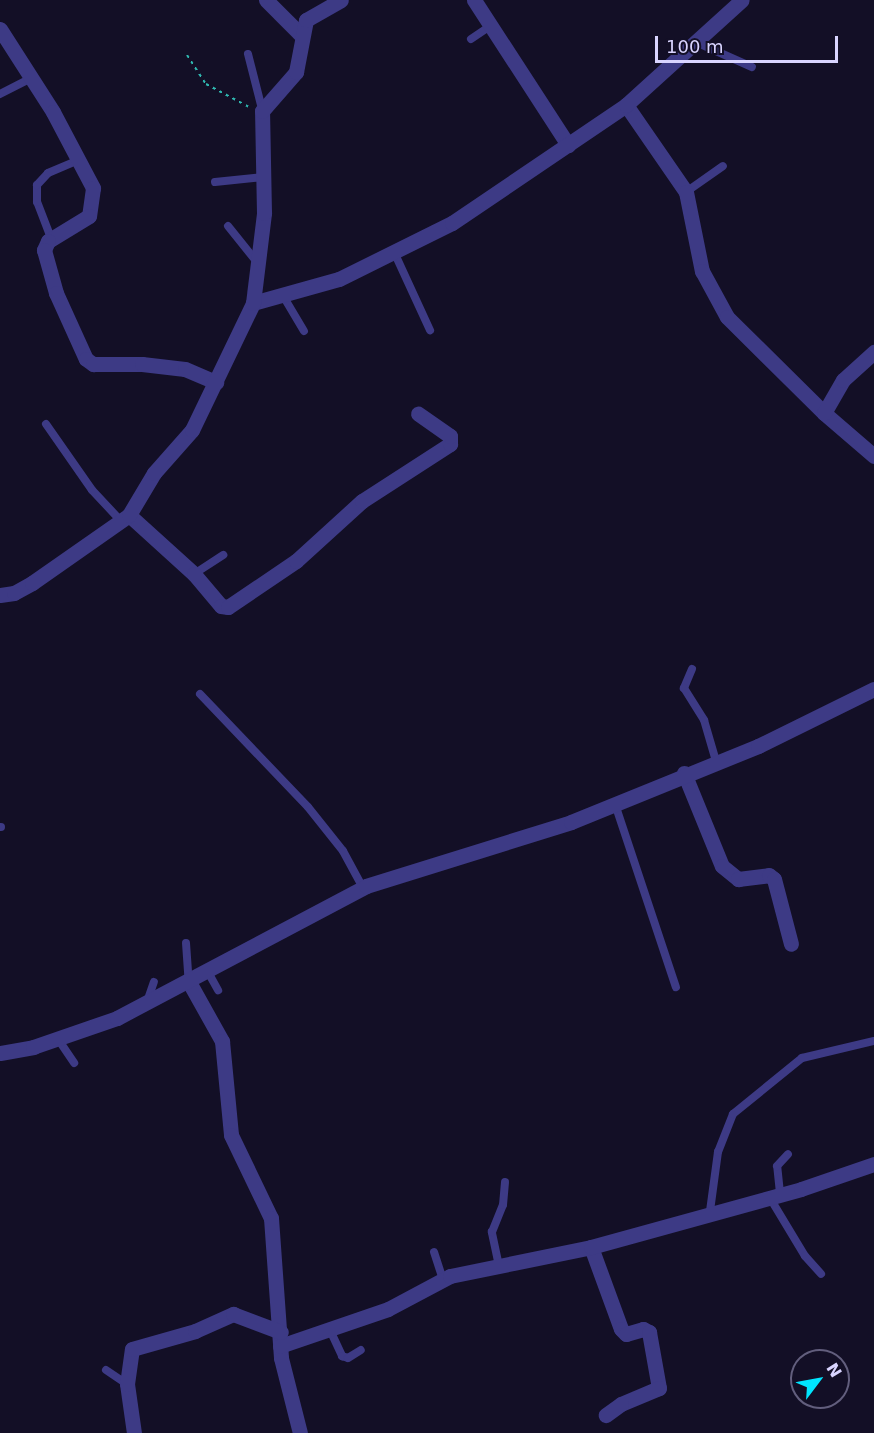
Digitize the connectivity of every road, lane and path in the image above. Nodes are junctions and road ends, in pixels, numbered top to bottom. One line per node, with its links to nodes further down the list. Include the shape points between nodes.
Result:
1 (266, 0): 7 (street)
2 (341, 0): 7 (street, via 313,13)
3 (474, 0): 5 (street)
4 (742, 0): 9 (street)
5 (492, 25): 8 (lane); 17 (street)
6 (2, 35): 13 (street)
7 (301, 35): 16 (street, via 296,72)
8 (471, 39)
9 (698, 44): 12 (lane); 15 (street)
10 (248, 54): 16 (lane)
11 (187, 55): 16 (path, via 211,88)
12 (752, 67)
13 (32, 78): 14 (lane); 18 (street)
14 (0, 94)
15 (626, 105): 17 (street); 22 (street)
16 (262, 113): 20 (street)
17 (568, 145): 25 (street, via 452,223)
18 (80, 159): 24 (street, via 93,188 92,209 84,220); 24 (lane, via 48,173 37,185 37,202)
19 (723, 166): 22 (lane)
20 (263, 177): 21 (lane); 26 (street)
21 (215, 182)
22 (686, 192): 33 (street, via 698,255 717,301 727,317)
23 (228, 226): 26 (lane)
24 (51, 238): 32 (street, via 44,250 47,270 90,363 174,368)
25 (395, 254): 27 (street, via 339,279); 29 (lane)
26 (258, 264): 28 (street)
27 (282, 294): 28 (street); 30 (lane)
28 (253, 303): 32 (street)
29 (430, 330)
30 (304, 331)
31 (874, 352): 33 (street, via 843,380)
32 (216, 382): 37 (street, via 188,435 154,473)
33 (824, 413): 36 (street)
34 (418, 414): 39 (street, via 450,436 450,444 362,501 296,561 228,607 221,606)
35 (46, 424): 37 (lane, via 92,490)
36 (874, 456)
37 (125, 518): 39 (street); 40 (street, via 27,586)
38 (223, 555): 39 (lane)
39 (194, 574)
40 (0, 595)
41 (692, 669): 44 (lane, via 684,688 704,720)
42 (874, 689): 44 (street, via 793,730)
43 (200, 694): 47 (lane, via 308,807 343,851)
44 (716, 761): 45 (street)
45 (684, 773): 46 (street); 49 (street, via 722,866 738,879 769,875 774,879)
46 (615, 802): 47 (street, via 571,822); 53 (lane)
47 (363, 888): 50 (street)
48 (186, 943): 52 (lane)
49 (791, 944)
50 (208, 972): 52 (street); 54 (lane)
51 (154, 982): 55 (lane)
52 (189, 982): 55 (street); 71 (street, via 222,1041 231,1135 271,1218)
53 (676, 987)
54 (218, 990)
55 (147, 1003): 56 (street)
56 (58, 1039): 58 (street); 59 (lane)
57 (874, 1041): 64 (lane, via 802,1058 733,1114 718,1152)
58 (0, 1053)
59 (74, 1064)
60 (788, 1154): 63 (lane, via 777,1166)
61 (874, 1164): 63 (street)
62 (506, 1182): 67 (lane, via 503,1205 492,1232)
63 (775, 1195): 64 (street); 68 (lane, via 805,1256)
64 (710, 1211): 65 (street)
65 (591, 1247): 67 (street); 75 (street, via 621,1329 626,1334 643,1329 649,1332 659,1388)
66 (434, 1252): 69 (lane)
67 (499, 1266): 69 (street)
68 (821, 1274)
69 (443, 1280): 70 (street, via 388,1309)
70 (330, 1330): 71 (street); 72 (lane, via 342,1356 348,1358)
71 (281, 1339): 74 (street, via 233,1314 195,1331 140,1344 129,1355); 77 (street, via 284,1380)
72 (360, 1350)
73 (106, 1370): 74 (lane)
74 (127, 1384): 76 (street)
75 (606, 1415)
76 (134, 1433)
77 (300, 1433)

